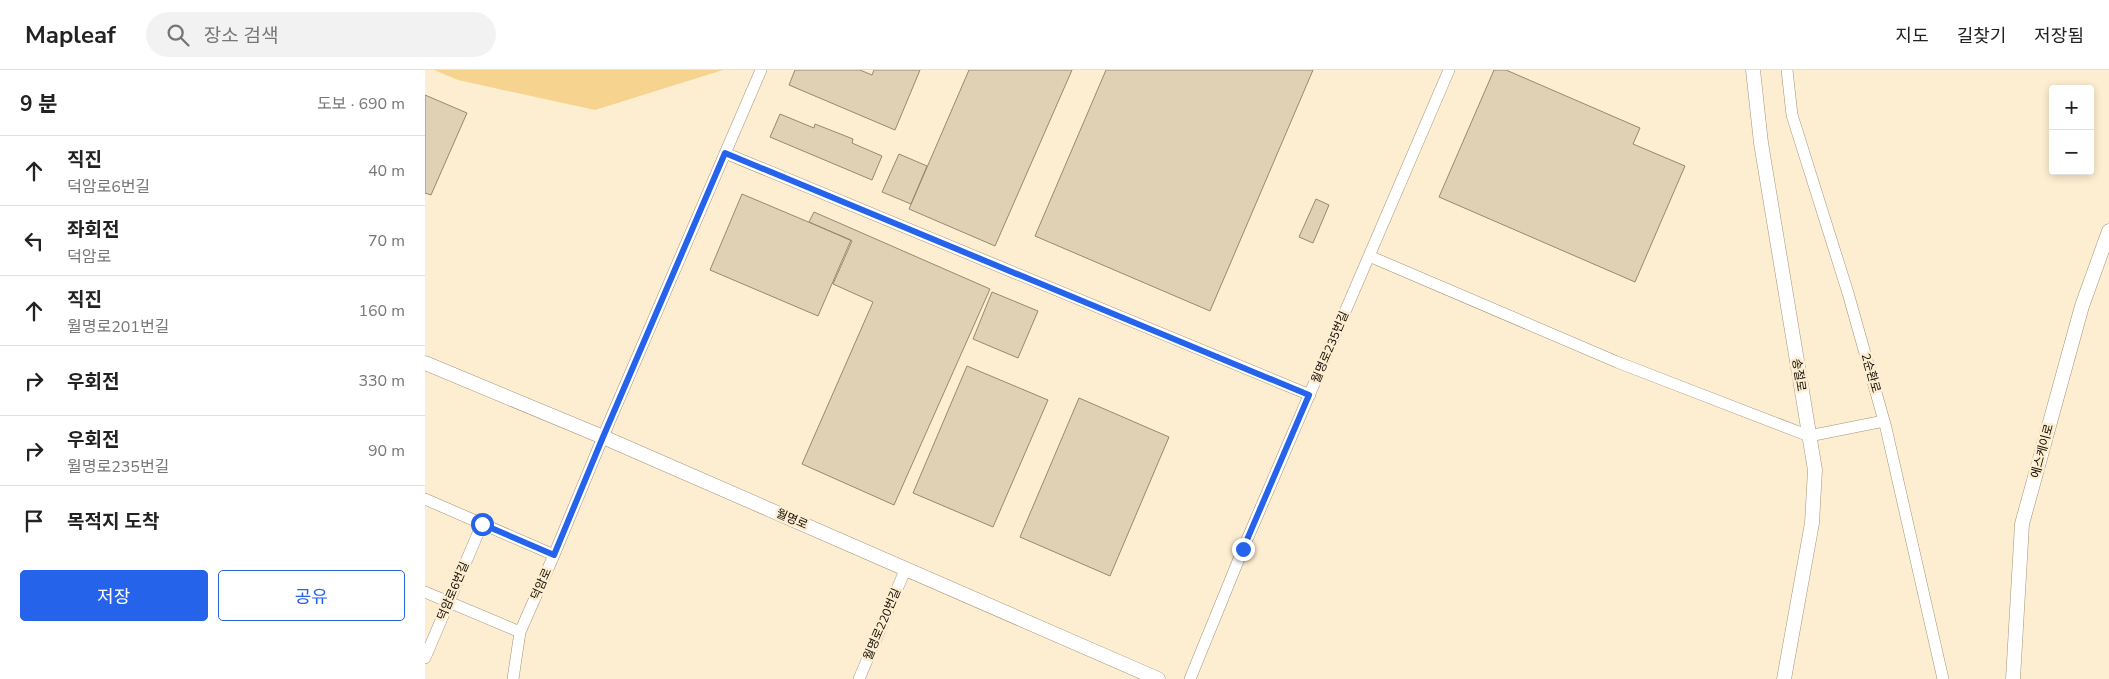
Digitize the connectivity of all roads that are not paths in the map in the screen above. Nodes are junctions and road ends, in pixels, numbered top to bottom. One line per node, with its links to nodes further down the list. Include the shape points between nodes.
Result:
1 (761, 70): 5 (street, 덕암로)
2 (1449, 70): 7 (street, 월명로235번길)
3 (1753, 70): 11 (street, 송절로, via 1761,143)
4 (1787, 70): 10 (street, 2순환로, via 1792,115)
5 (725, 153): 9 (street); 12 (street, 덕암로)
6 (2109, 231): 27 (street, 에스케이로, via 2082,306 2022,524)
7 (1369, 256): 9 (street, 월명로235번길); 11 (street, via 1617,362)
8 (425, 363): 12 (street, 월명로)
9 (1309, 395): 24 (street, 월명로235번길)
10 (1885, 421): 11 (street); 26 (street, 2순환로)
11 (1809, 436): 25 (street, 송절로, via 1815,470 1812,523)
12 (603, 437): 15 (street, 덕암로); 16 (street, 월명로)
13 (425, 499): 14 (street)
14 (482, 524): 15 (street); 18 (street, 덕암로6번길)
15 (554, 555): 19 (street, 덕암로)
16 (906, 568): 22 (street, 월명로220번길); 23 (street, 월명로)
17 (425, 592): 18 (street)
18 (449, 602): 19 (street); 20 (street, 덕암로6번길)
19 (519, 632): 21 (street, 덕암로)
20 (425, 658)
21 (513, 679)
22 (859, 679)
23 (1158, 679)
24 (1190, 679)
25 (1784, 679)
26 (1943, 679)
27 (2013, 679)

